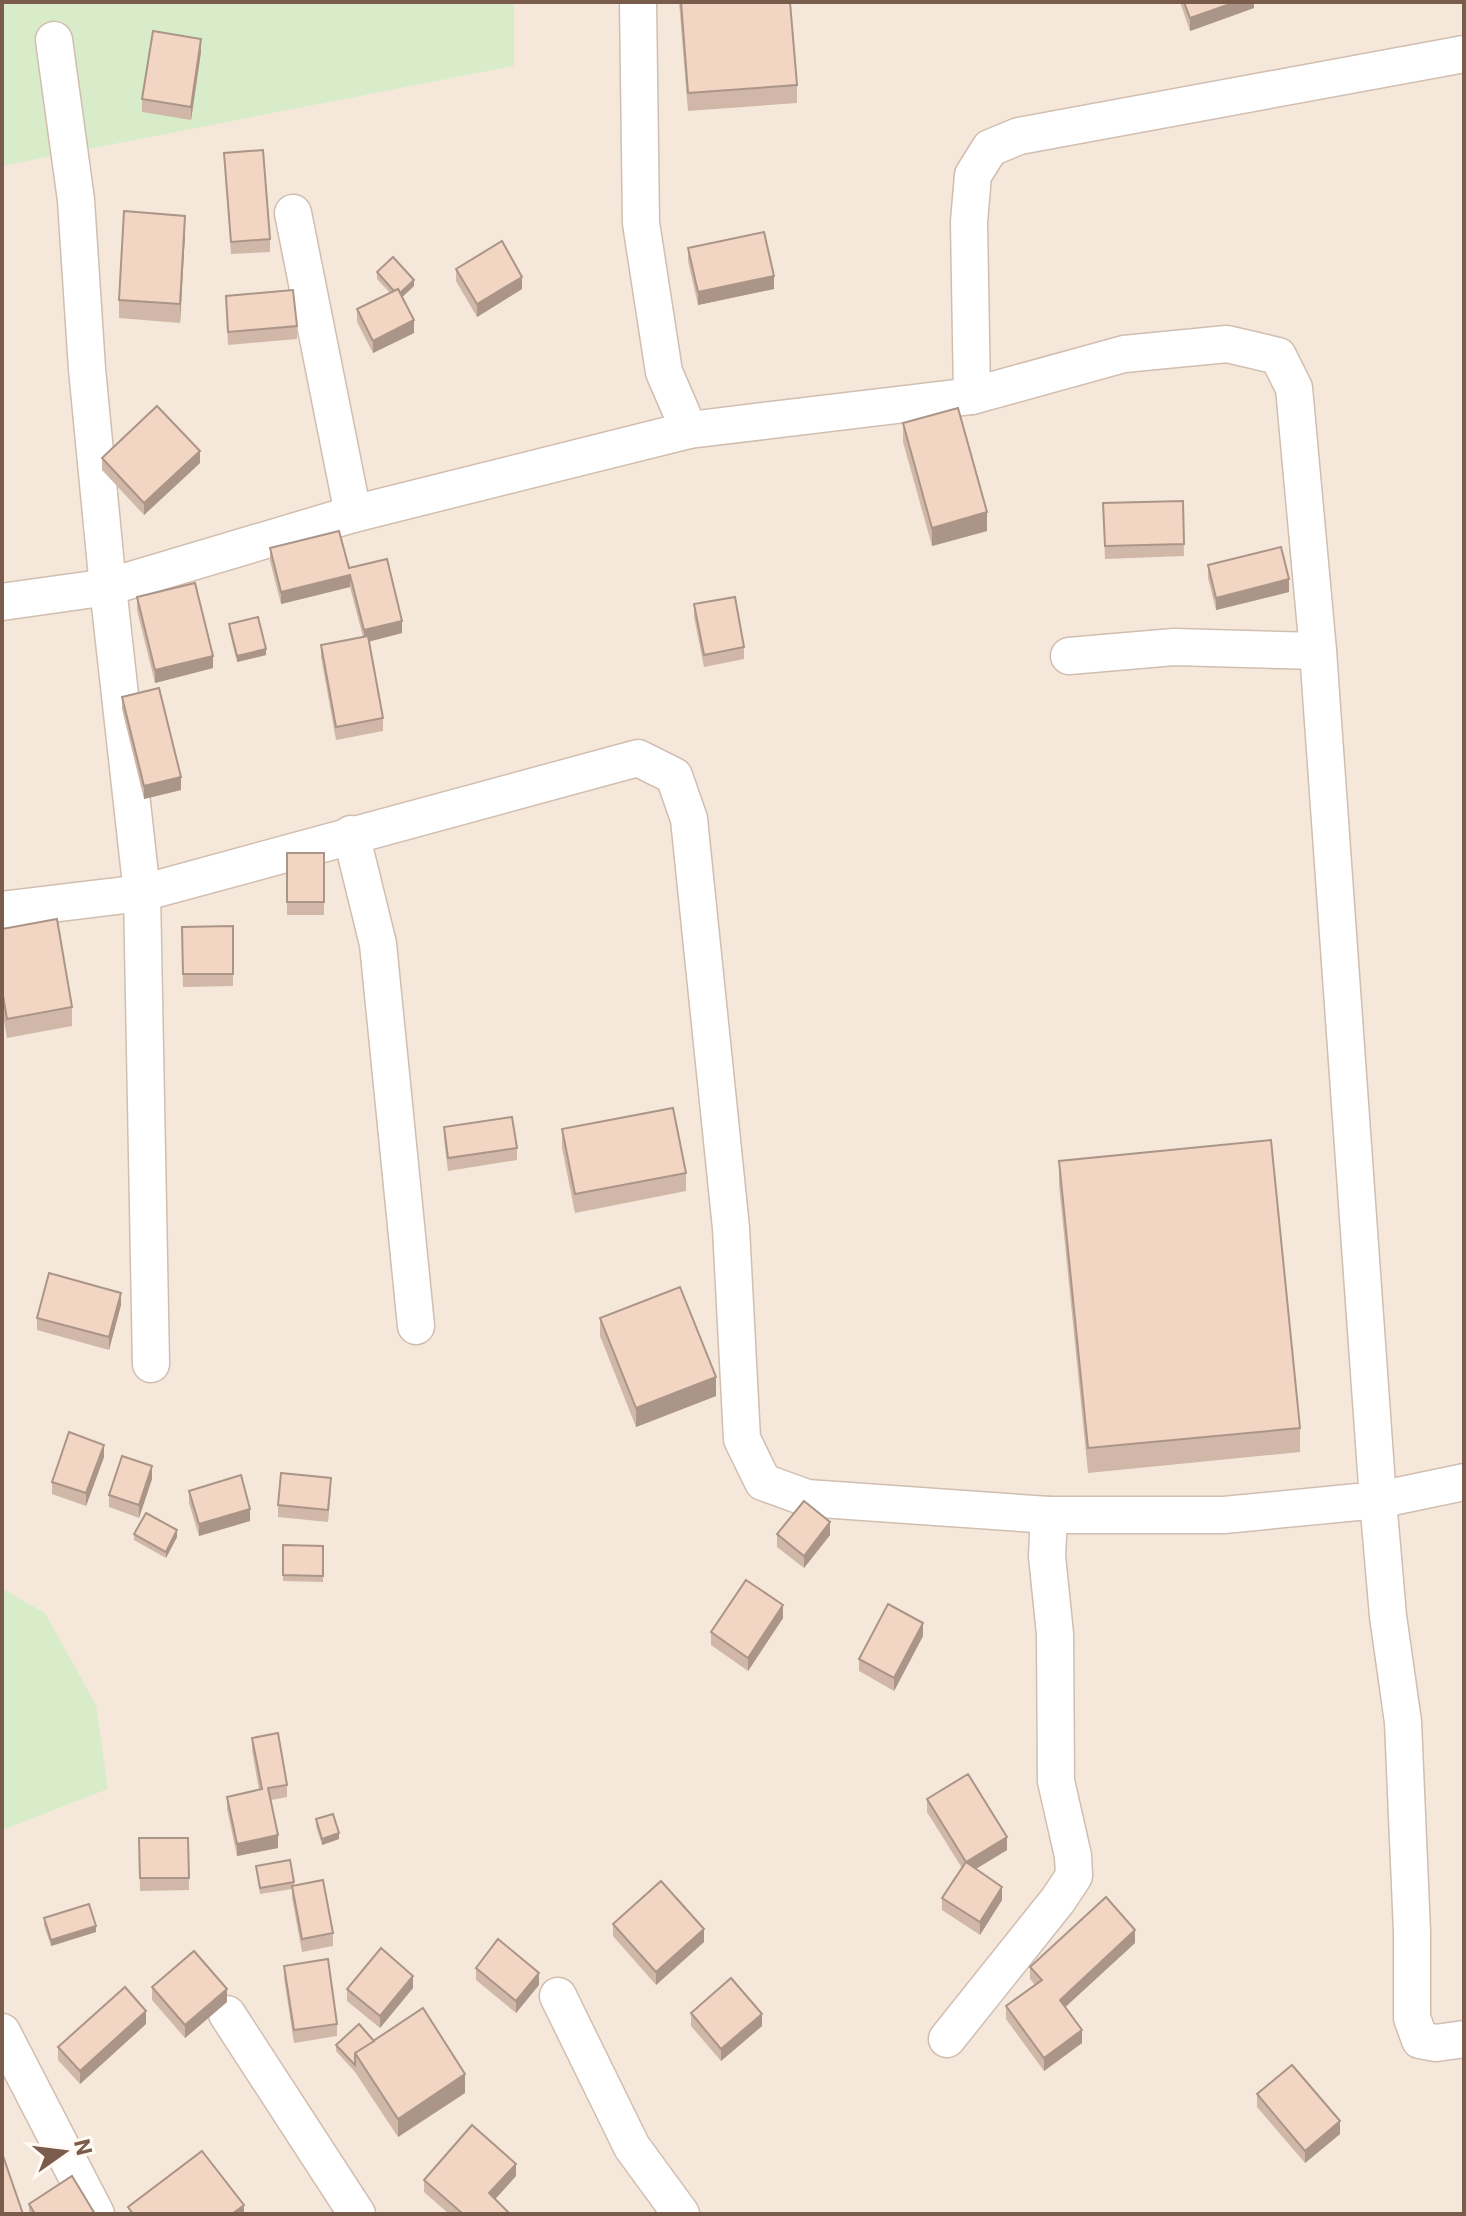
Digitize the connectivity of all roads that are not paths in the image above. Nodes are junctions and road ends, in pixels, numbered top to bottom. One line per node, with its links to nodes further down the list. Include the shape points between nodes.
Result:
1 (638, 2): 6 (street, via 641,223 664,372)
2 (54, 40): 8 (street, via 76,200)
3 (1464, 54): 5 (street, via 1019,136 990,148 973,175 969,222)
4 (293, 213): 7 (street)
5 (972, 396): 6 (street); 10 (street, via 1124,354 1227,344 1278,356 1294,388)
6 (689, 430): 7 (street)
7 (353, 514): 8 (street)
8 (108, 587): 9 (street); 13 (street)
9 (2, 602)
10 (1318, 651): 11 (street, via 1174,647); 18 (street)
11 (1069, 656)
12 (351, 834): 13 (street); 15 (street, via 378,944); 19 (street, via 638,758 674,776 689,819 730,1213 742,1439 763,1482 807,1498)
13 (142, 893): 14 (street); 16 (street)
14 (2, 910)
15 (416, 1326)
16 (151, 1364)
17 (1464, 1482): 18 (street)
18 (1378, 1500): 19 (street, via 1224,1515); 24 (street, via 1403,1722 1412,2018 1420,2040)
19 (1049, 1515): 23 (street, via 1056,1781 1074,1876)
20 (558, 1996): 27 (street, via 632,2147)
21 (227, 2014): 26 (street)
22 (2, 2032): 25 (street)
23 (947, 2039)
24 (1464, 2039)
25 (96, 2214)
26 (357, 2214)
27 (681, 2214)

